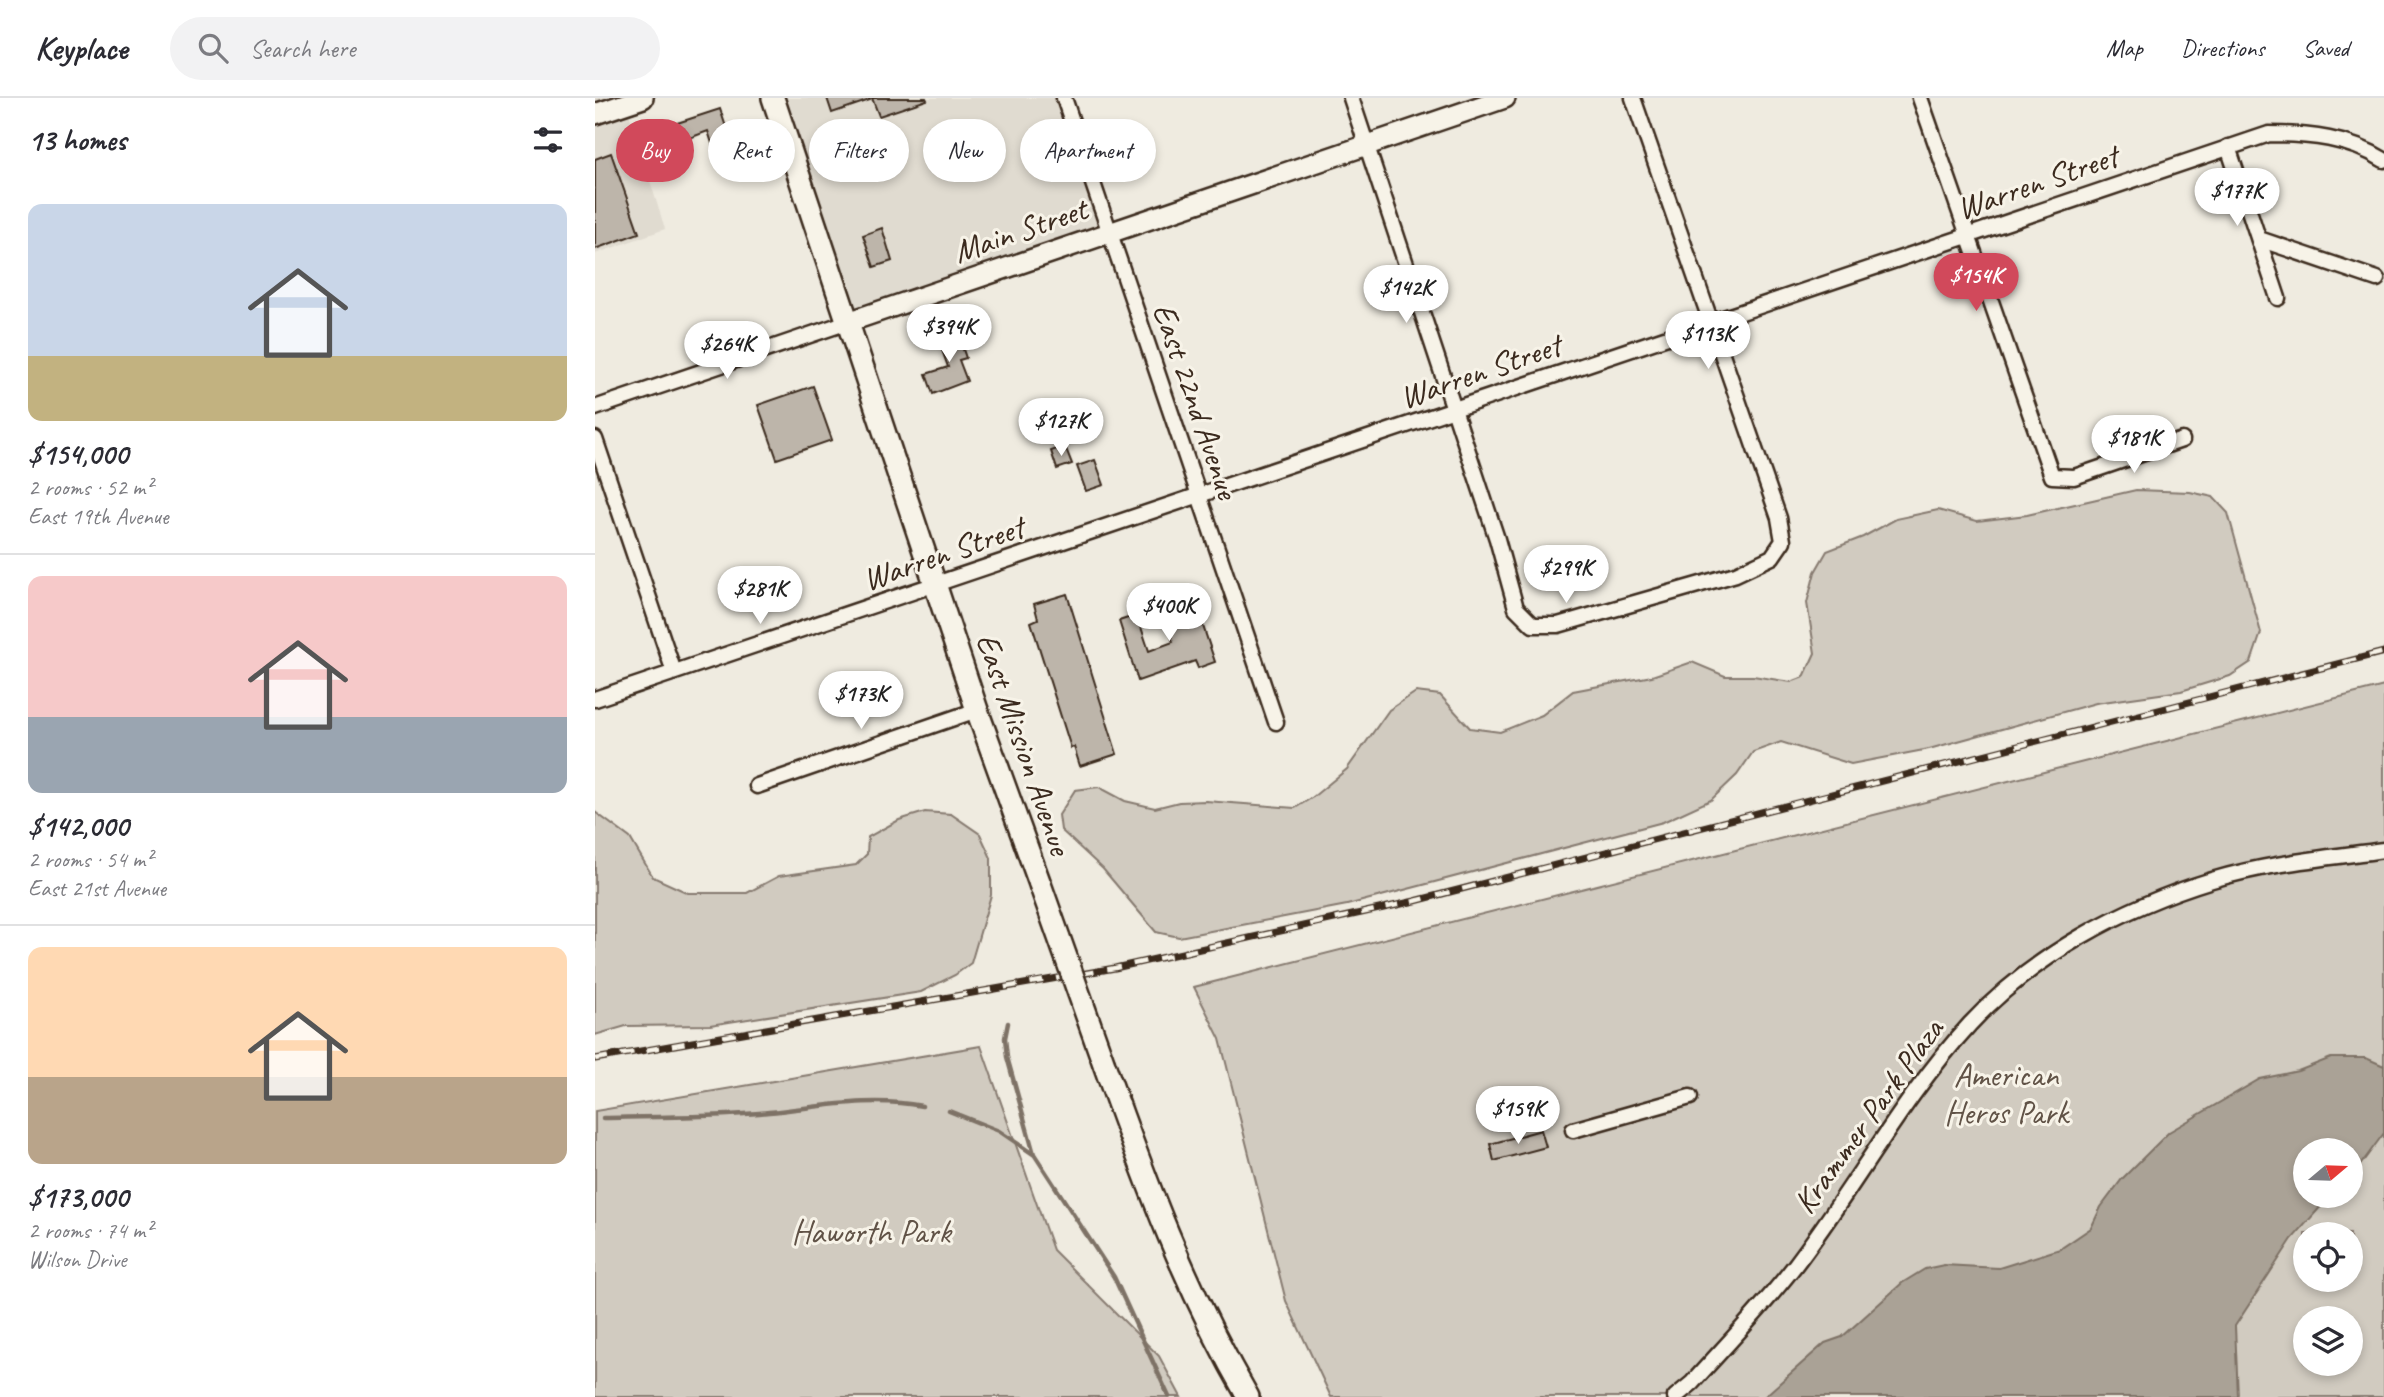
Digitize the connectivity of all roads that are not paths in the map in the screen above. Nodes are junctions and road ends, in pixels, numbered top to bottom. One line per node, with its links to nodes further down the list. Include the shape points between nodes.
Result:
1 (643, 98): 8 (street)
2 (773, 98): 17 (main road, East Mission Avenue)
3 (1065, 98): 12 (street, East 22nd Avenue)
4 (1351, 98): 9 (street)
5 (1505, 98): 9 (street, Main Street)
6 (1633, 98): 18 (street)
7 (1920, 98): 13 (street)
8 (595, 114)
9 (1366, 144): 12 (street, Main Street); 20 (street)
10 (2228, 147): 11 (street, Warren Street, via 2269,134 2300,134 2363,147); 13 (street, Warren Street); 14 (street)
11 (2384, 160)
12 (1110, 232): 17 (street, Main Street); 23 (street, East 22nd Avenue)
13 (1967, 235): 18 (street, Warren Street); 22 (street, via 2052,476 2074,478)
14 (2259, 239): 15 (street); 16 (street)
15 (2377, 279)
16 (2278, 298)
17 (848, 322): 19 (street, Main Street); 24 (main road, East Mission Avenue)
18 (1710, 324): 20 (street, Warren Street); 20 (street, via 1779,518 1783,541 1772,558 1736,574 1558,625 1533,625 1517,608)
19 (595, 408)
20 (1453, 410): 23 (street, Warren Street)
21 (595, 439): 25 (street)
22 (2182, 440)
23 (1198, 495): 24 (street, Warren Street); 28 (street, East 22nd Avenue)
24 (935, 585): 25 (street, Warren Street); 27 (main road, East Mission Avenue)
25 (674, 672): 26 (street, Warren Street)
26 (595, 699)
27 (977, 710): 29 (street); 33 (main road, East Mission Avenue, bridge, via 1183,1275)
28 (1276, 722)
29 (757, 786)
30 (2384, 850): 34 (street, Krammer Park Plaza, via 2251,870 2200,884 2108,921 2029,971 1994,1000 1946,1053 1793,1269)
31 (1690, 1097): 32 (street)
32 (1573, 1130)
33 (1248, 1397)
34 (1675, 1397)

